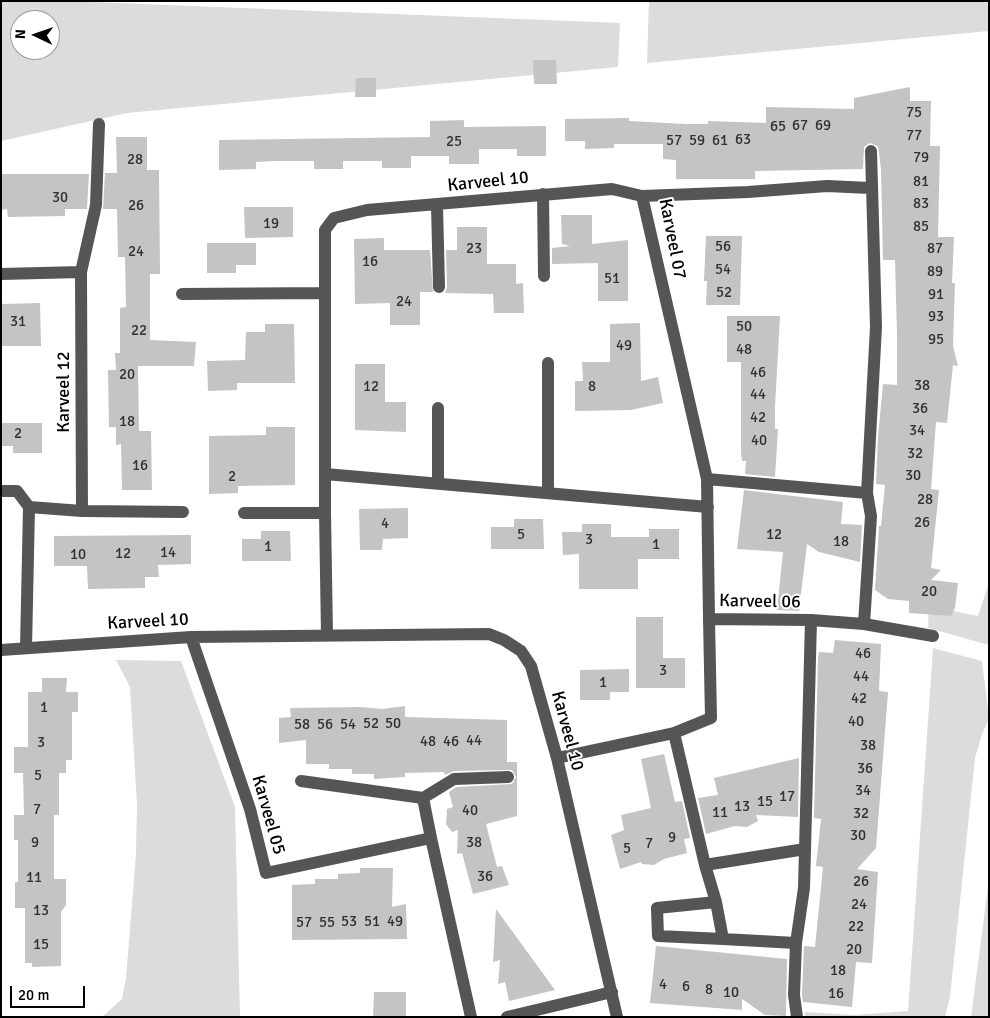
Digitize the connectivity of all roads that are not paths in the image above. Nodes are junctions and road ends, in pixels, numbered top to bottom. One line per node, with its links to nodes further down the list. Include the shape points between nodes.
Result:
1 (99, 124): 7 (street, Karveel 12, via 96,205)
2 (871, 152): 3 (street)
3 (870, 188): 5 (street, Karveel 07, via 827,186); 20 (street, via 876,327)
4 (543, 194): 5 (street, Karveel 10, via 612,188); 6 (street, Karveel 10); 9 (street, Karveel 10)
5 (642, 196): 16 (street, Karveel 07)
6 (437, 206): 10 (street, Karveel 10); 11 (street, Karveel 10, via 367,210 334,218 325,230)
7 (81, 272): 8 (street); 23 (street, Karveel 12)
8 (1, 274)
9 (544, 276)
10 (438, 287)
11 (325, 293): 12 (street); 15 (street, Karveel 10)
12 (182, 294)
13 (548, 363): 19 (street)
14 (438, 408): 17 (street)
15 (325, 474): 17 (street); 25 (street, Karveel 10)
16 (707, 479): 20 (street); 22 (street, Karveel 07)
17 (438, 483): 19 (street)
18 (1, 491): 21 (street, via 17,491)
19 (548, 493): 22 (street)
20 (867, 493): 29 (street, via 870,516)
21 (29, 507): 23 (street); 33 (street)
22 (708, 508): 27 (street, Karveel 07)
23 (82, 511): 24 (street)
24 (184, 512)
25 (325, 513): 26 (street); 30 (street, Karveel 10)
26 (244, 514)
27 (709, 619): 28 (street, Karveel 06); 35 (street, Karveel 06, via 711,718)
28 (811, 620): 29 (street); 41 (street, Karveel 06)
29 (864, 624): 31 (street)
30 (327, 635): 32 (street, Karveel 10); 36 (street, Karveel 10, via 489,634 504,640 521,651 531,666)
31 (933, 636)
32 (191, 637): 33 (street, Karveel 10); 40 (street, Karveel 05, via 250,810 266,873)
33 (26, 648): 34 (street, Karveel 10)
34 (1, 650)
35 (674, 733): 36 (street, Karveel 06); 42 (street)
36 (557, 758): 46 (street, Karveel 10)
37 (508, 776): 39 (street, via 454,779)
38 (301, 781): 39 (street)
39 (423, 798): 40 (street)
40 (431, 838): 47 (street)
41 (805, 849): 42 (street); 45 (street, Karveel 06, via 804,888)
42 (704, 865): 43 (street)
43 (716, 902): 44 (street); 44 (street, via 657,908 658,936)
44 (722, 939): 45 (street)
45 (796, 943): 50 (street, Karveel 06, via 794,995)
46 (612, 992): 48 (street); 49 (street, Karveel 10)
47 (471, 1017)
48 (507, 1017)
49 (617, 1017)
50 (797, 1017)

